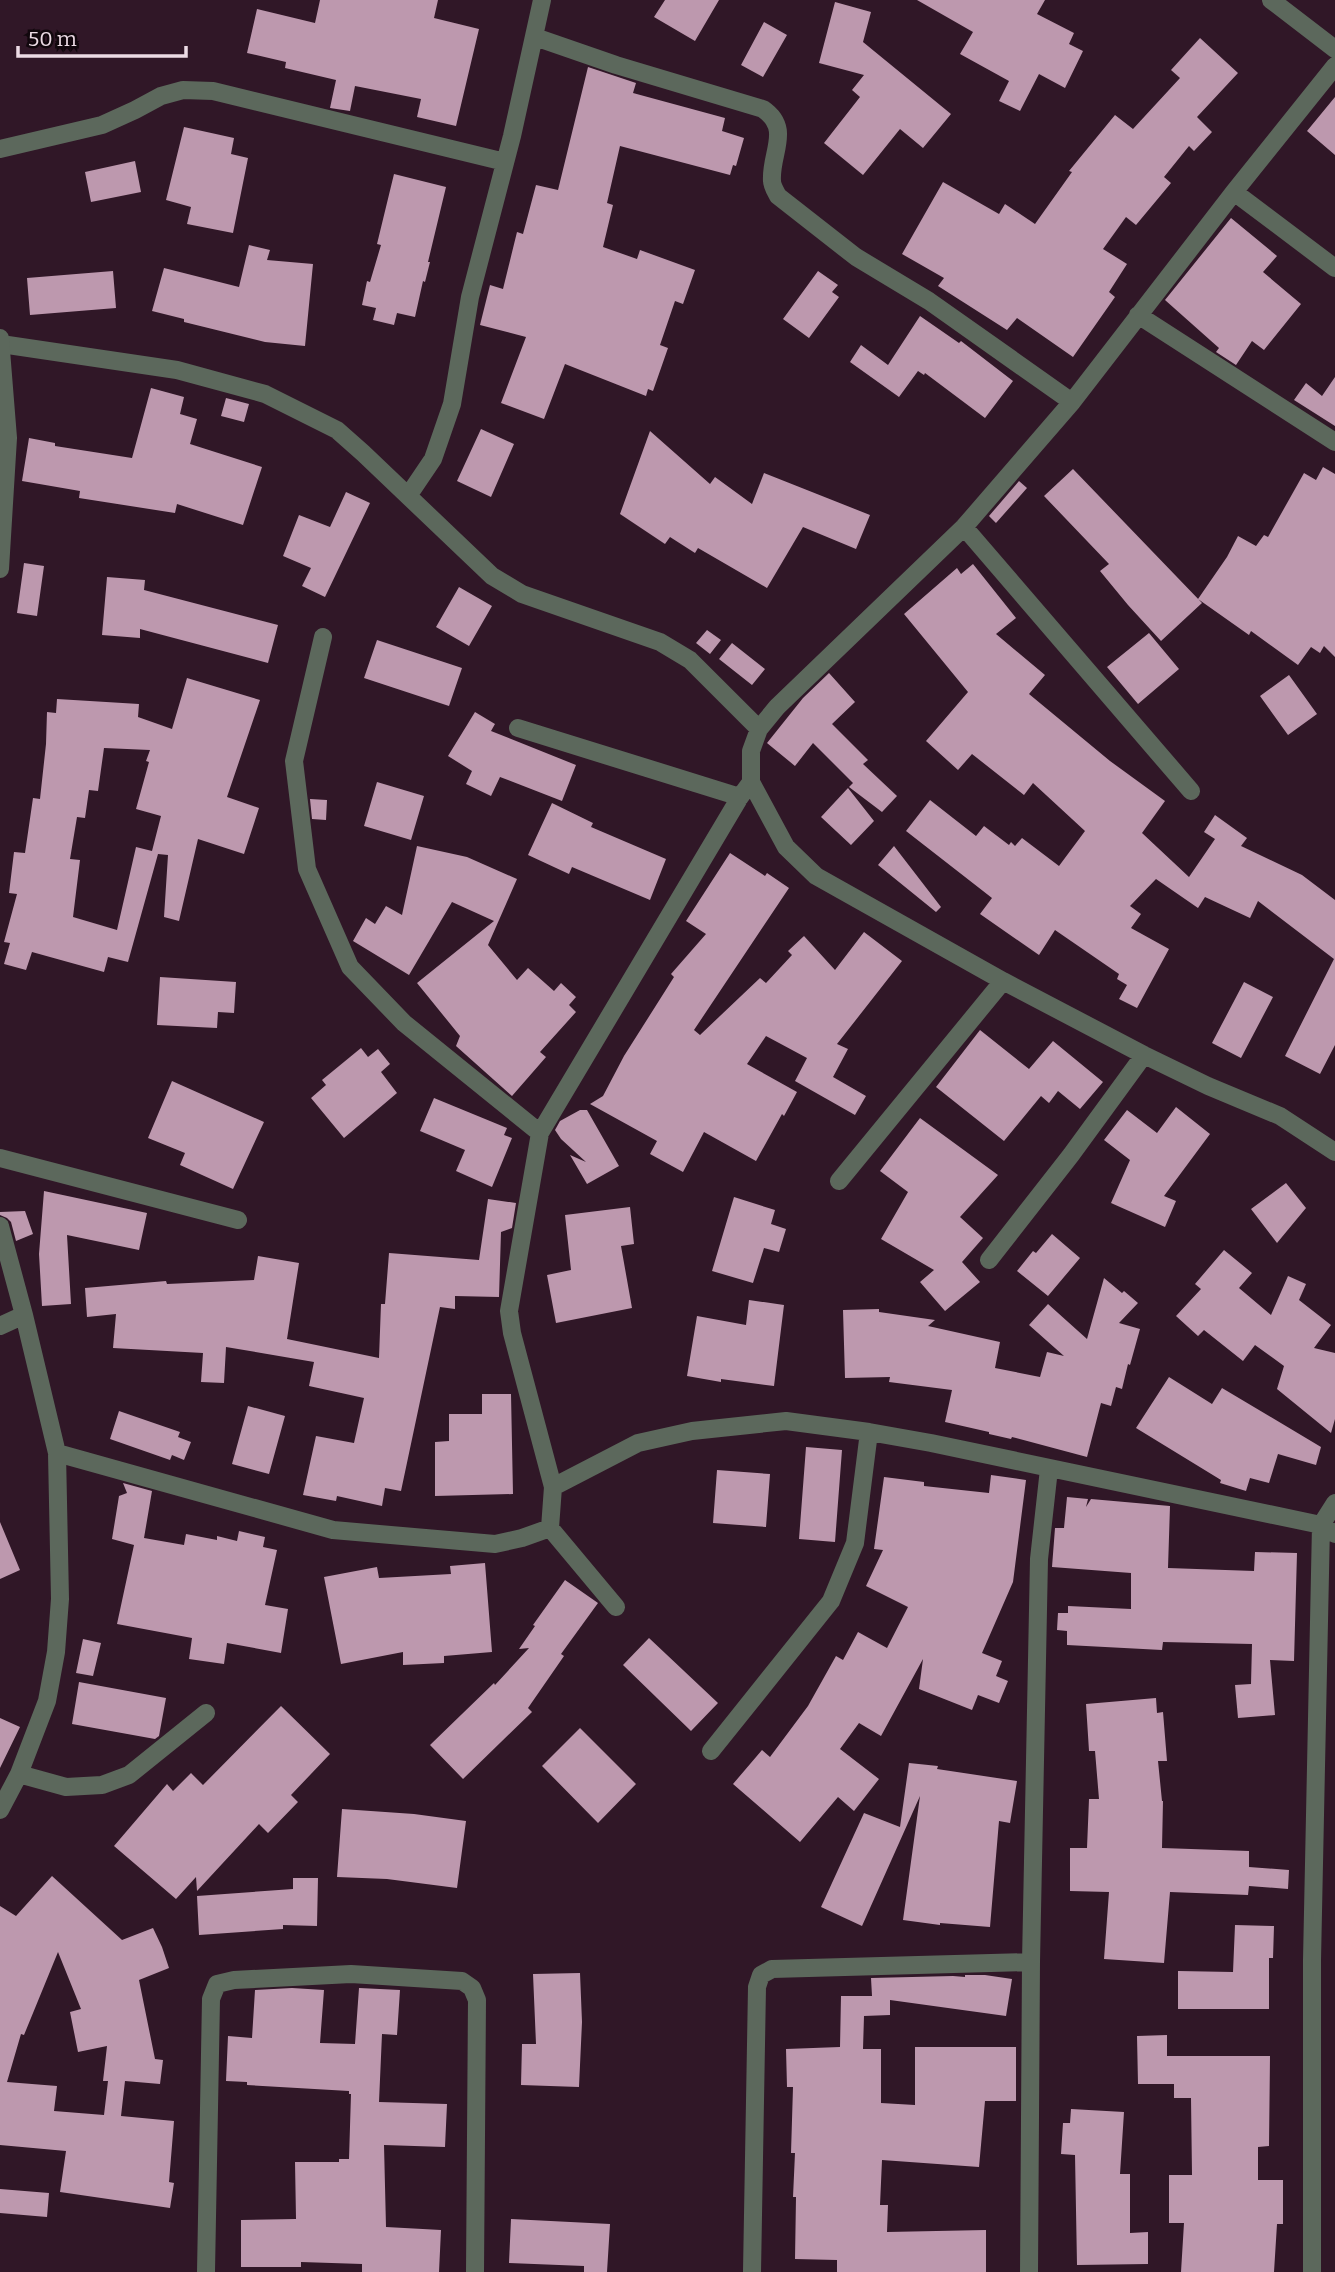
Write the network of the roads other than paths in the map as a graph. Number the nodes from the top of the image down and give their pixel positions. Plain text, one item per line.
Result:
1 (542, 0) edge
2 (1271, 0) edge
3 (535, 37) junction
4 (1335, 49) edge
5 (1335, 66) edge
6 (0, 149) edge
7 (505, 162) junction
8 (1234, 192) junction
9 (1335, 268) edge
10 (1138, 315) junction
11 (1, 341) edge
12 (1072, 402) junction
13 (1335, 442) edge
14 (408, 496) junction
15 (964, 527) junction
16 (0, 569) edge
17 (323, 637) dead end
18 (517, 728) dead end
19 (759, 729) junction
20 (746, 789) junction
21 (1192, 791) dead end
22 (1003, 981) junction
23 (1144, 1055) junction
24 (540, 1133) junction
25 (1335, 1152) edge
26 (0, 1158) edge
27 (839, 1181) dead end
28 (238, 1220) dead end
29 (0, 1226) edge
30 (989, 1260) dead end
31 (24, 1315) junction
32 (0, 1326) edge
33 (869, 1432) junction
34 (57, 1453) junction
35 (1049, 1469) junction
36 (553, 1487) junction
37 (1335, 1503) edge
38 (550, 1528) junction
39 (1328, 1529) edge
40 (615, 1606) dead end
41 (206, 1713) dead end
42 (710, 1751) dead end
43 (19, 1774) junction
44 (0, 1810) edge
45 (1031, 1962) junction
46 (206, 2272) edge
47 (475, 2272) edge
48 (752, 2272) edge
49 (1029, 2272) edge
50 (1311, 2272) edge

1 - 3 street
2 - 4 street
3 - 7 street
3 - 12 street
5 - 8 street
6 - 7 street
7 - 14 street
8 - 9 street
8 - 10 street
10 - 12 street
10 - 13 street
11 - 14 street
11 - 16 street
12 - 15 street
14 - 19 street
15 - 19 street
15 - 21 street
17 - 24 street
18 - 20 street
19 - 20 street
20 - 22 street
20 - 24 street
22 - 23 street
22 - 27 street
23 - 25 street
23 - 30 street
24 - 36 street
26 - 28 street
29 - 31 street
31 - 32 street
31 - 34 street
33 - 35 street
33 - 36 street
33 - 42 street
34 - 38 street
34 - 43 street
35 - 39 street
35 - 45 street
36 - 38 street
37 - 39 street
38 - 40 street
39 - 50 street
41 - 43 street
43 - 44 street
45 - 48 street
45 - 49 street
46 - 47 street

